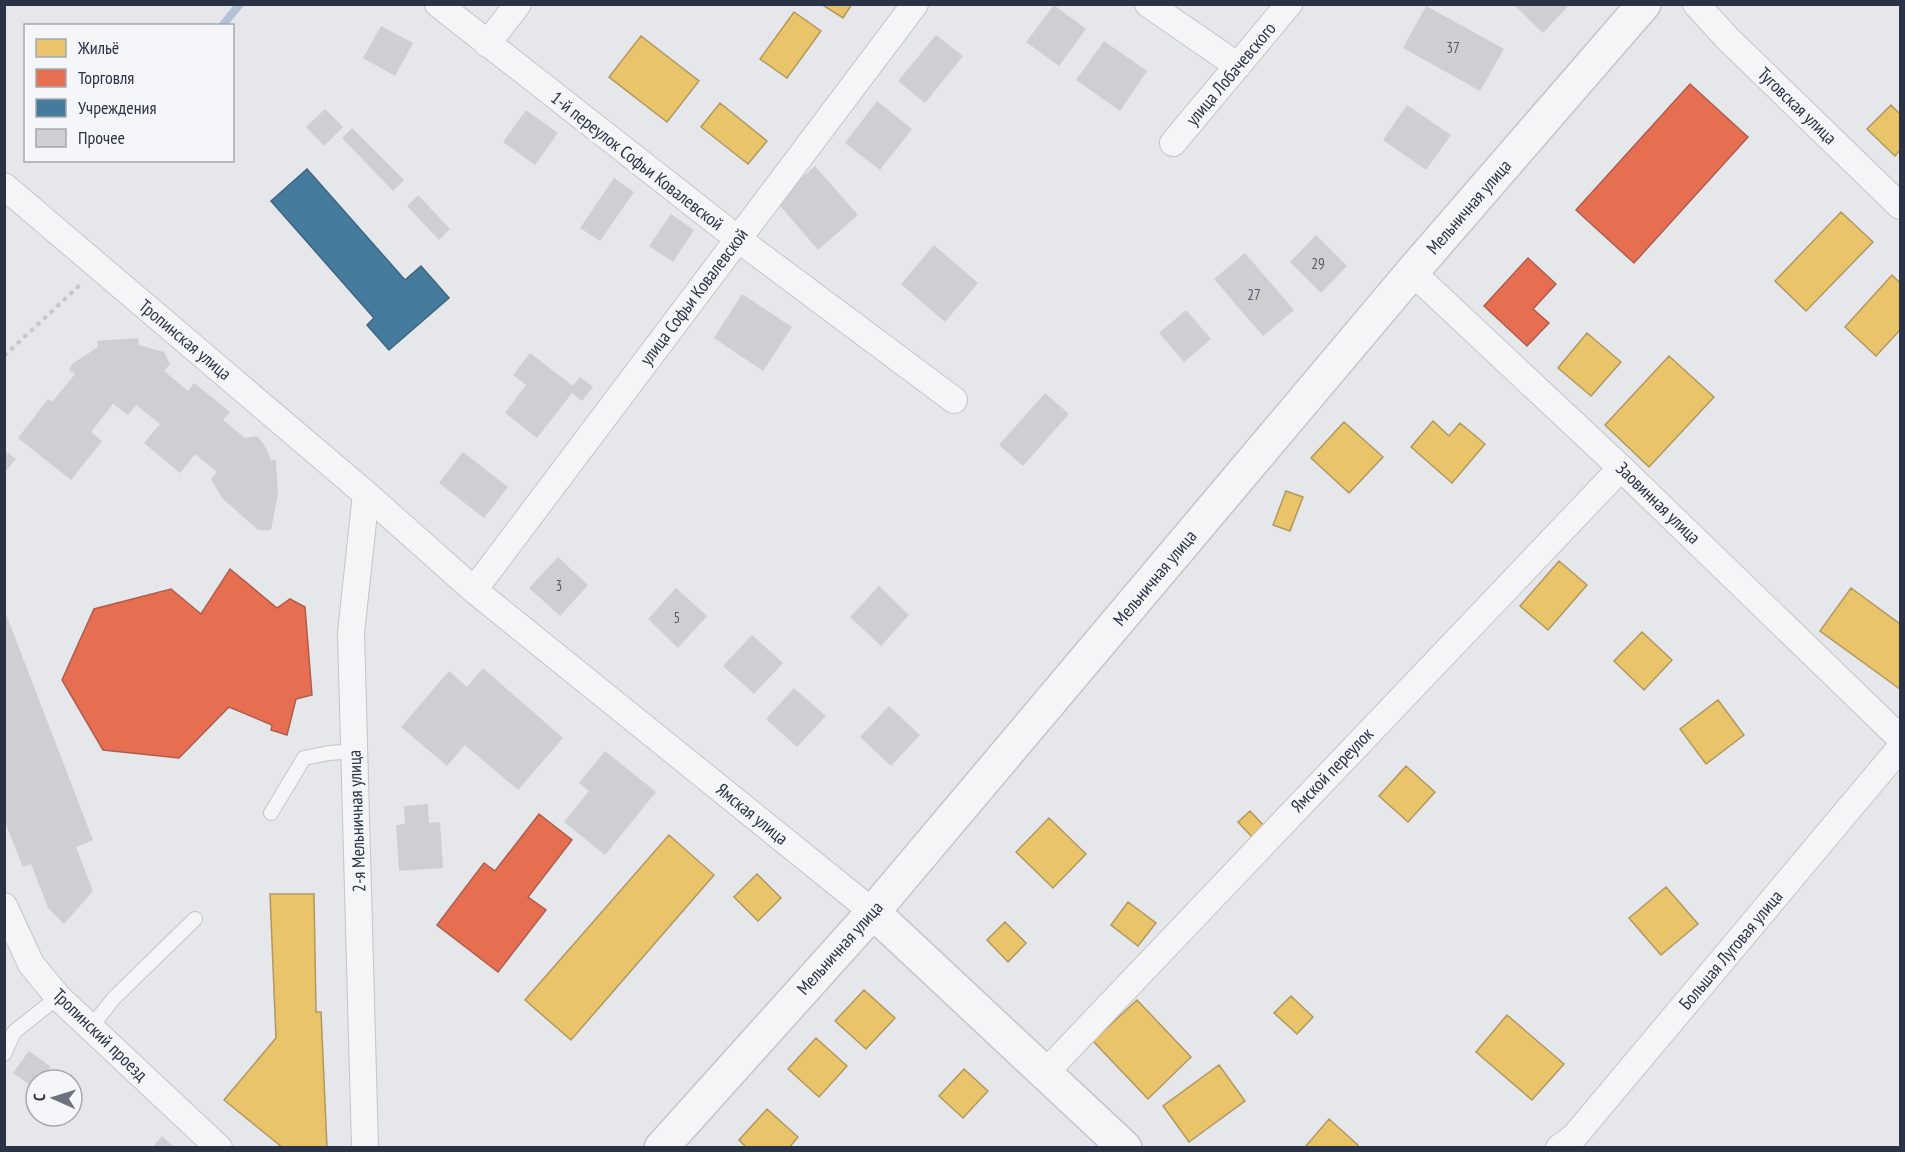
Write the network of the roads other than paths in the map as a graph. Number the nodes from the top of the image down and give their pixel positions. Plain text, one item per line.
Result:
1 (438, 4) edge
2 (518, 4) edge
3 (915, 4) edge
4 (1148, 4) edge
5 (1289, 4) edge
6 (1644, 4) edge
7 (1696, 4) edge
8 (487, 44) junction
9 (1238, 66) junction
10 (1173, 143) dead end
11 (4, 186) edge
12 (1900, 206) edge
13 (738, 239) junction
14 (1412, 272) junction
15 (954, 400) dead end
16 (1621, 468) junction
17 (366, 494) junction
18 (474, 590) junction
19 (1900, 738) edge
20 (1900, 748) edge
21 (355, 752) junction
22 (271, 813) dead end
23 (4, 906) edge
24 (873, 912) junction
25 (195, 919) dead end
26 (58, 997) junction
27 (91, 1028) junction
28 (4, 1054) edge
29 (1045, 1073) junction
30 (219, 1148) edge
31 (365, 1148) edge
32 (661, 1148) edge
33 (1125, 1148) edge
34 (1559, 1148) edge

1 - 8 street, 1-й переулок Софьи Ковалевской
2 - 8 street
3 - 13 street, улица Софьи Ковалевской
4 - 9 street
5 - 9 street, улица Лобачевского
6 - 14 street, Мельничная улица
7 - 12 street, Туговская улица
8 - 13 street, 1-й переулок Софьи Ковалевской
9 - 10 street, улица Лобачевского
11 - 17 street, Тропинская улица
13 - 15 street, 1-й переулок Софьи Ковалевской
13 - 18 street, улица Софьи Ковалевской
14 - 16 street, Заовинная улица
14 - 24 street, Мельничная улица
16 - 19 street, Заовинная улица
16 - 29 street, Ямской переулок
17 - 18 street, Ямская улица
17 - 21 street, 2-я Мельничная улица
18 - 24 street, Ямская улица
20 - 34 street, Большая Луговая улица
21 - 22 lane
21 - 31 street, 2-я Мельничная улица
23 - 26 street, Тропинский проезд
24 - 29 street, Ямская улица
24 - 32 street, Мельничная улица
25 - 27 lane
26 - 27 street, Тропинский проезд
26 - 28 lane
27 - 30 street, Тропинский проезд
29 - 33 street, Ямская улица

